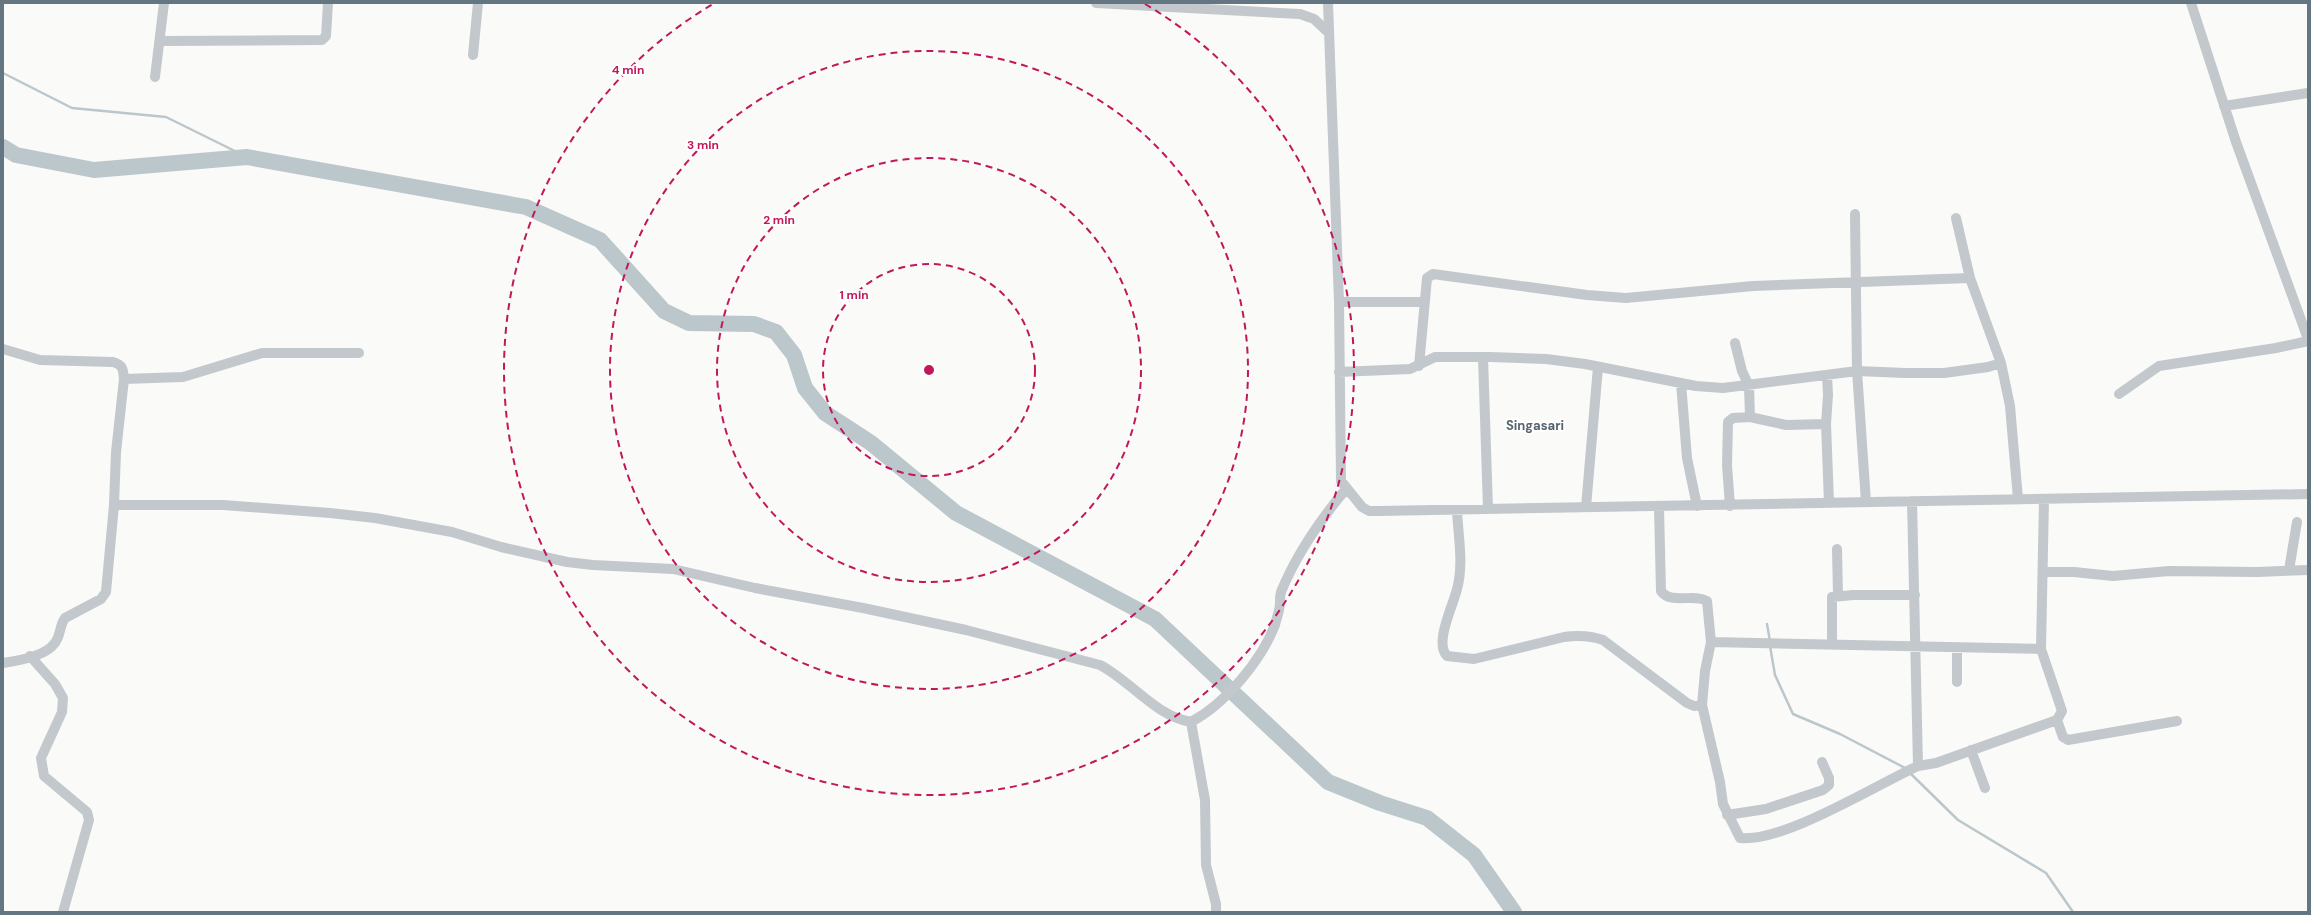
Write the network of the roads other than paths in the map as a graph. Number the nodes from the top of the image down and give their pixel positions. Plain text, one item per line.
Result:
1 (164, 3) edge
2 (328, 3) edge
3 (478, 3) edge
4 (1096, 3) edge
5 (1328, 3) edge
6 (2191, 3) edge
7 (1329, 33) junction
8 (160, 41) junction
9 (473, 55) dead end
10 (155, 76) dead end
11 (2308, 93) edge
12 (2224, 106) junction
13 (1854, 214) dead end
14 (1956, 218) dead end
15 (1970, 278) junction
16 (1855, 283) junction
17 (1339, 302) junction
18 (1425, 302) junction
19 (2308, 340) edge
20 (1735, 343) dead end
21 (3, 349) edge
22 (359, 353) dead end
23 (1483, 357) junction
24 (2001, 363) junction
25 (1419, 366) junction
26 (1598, 367) junction
27 (1857, 371) junction
28 (1339, 372) junction
29 (1827, 375) junction
30 (124, 379) junction
31 (1681, 383) junction
32 (1749, 386) junction
33 (2118, 394) dead end
34 (1750, 417) junction
35 (1826, 424) junction
36 (1346, 489) junction
37 (2308, 494) edge
38 (2018, 499) junction
39 (2044, 499) junction
40 (1912, 501) junction
41 (1866, 502) junction
42 (1829, 503) junction
43 (114, 505) junction
44 (1697, 506) junction
45 (1730, 506) junction
46 (1586, 507) junction
47 (1659, 507) junction
48 (1488, 509) junction
49 (1457, 510) junction
50 (2297, 522) dead end
51 (1837, 549) dead end
52 (2289, 570) junction
53 (2308, 570) edge
54 (2042, 572) junction
55 (1915, 595) junction
56 (1838, 596) junction
57 (1711, 642) junction
58 (1832, 645) junction
59 (1914, 647) junction
60 (1957, 648) junction
61 (2041, 649) junction
62 (30, 656) junction
63 (3, 663) edge
64 (1957, 682) dead end
65 (1702, 705) junction
66 (2057, 720) junction
67 (2177, 721) dead end
68 (1191, 722) junction
69 (1971, 750) junction
70 (1822, 762) dead end
71 (1914, 768) junction
72 (1985, 788) dead end
73 (1727, 815) junction
74 (64, 912) edge
75 (1216, 912) edge

1 - 8 street
2 - 8 street
3 - 9 street
4 - 7 street
5 - 7 street
6 - 12 street
7 - 17 street
8 - 10 street
11 - 12 street
12 - 19 street
13 - 16 street
14 - 15 street
15 - 16 street
15 - 24 street
16 - 18 street
16 - 27 street
17 - 18 street
17 - 28 street
18 - 25 street
19 - 33 street
20 - 32 street
21 - 30 street
22 - 30 street
23 - 25 street
23 - 26 street
23 - 48 street
24 - 27 street
24 - 38 street
25 - 28 street
26 - 31 street
26 - 46 street
27 - 29 street
27 - 41 street
28 - 36 street
29 - 32 street
29 - 35 street
30 - 43 street
31 - 32 street
31 - 44 street
32 - 34 street
34 - 35 street
34 - 45 street
35 - 42 street
36 - 49 street
36 - 68 street
37 - 39 street
38 - 39 street
38 - 40 street
39 - 54 street
40 - 41 street
40 - 55 street
41 - 42 street
42 - 45 street
43 - 62 street
43 - 68 street
44 - 45 street
44 - 47 street
46 - 47 street
46 - 48 street
47 - 57 street
48 - 49 street
49 - 65 street
50 - 52 street
51 - 56 street
52 - 53 street
52 - 54 street
54 - 61 street
55 - 56 street
55 - 59 street
56 - 58 street
57 - 58 street
57 - 65 street
58 - 59 street
59 - 60 street
59 - 71 street
60 - 61 street
60 - 64 street
61 - 66 street
62 - 63 street
62 - 74 street
65 - 73 street
66 - 67 street
66 - 69 street
68 - 75 street
69 - 71 street
69 - 72 street
70 - 73 street
71 - 73 street

